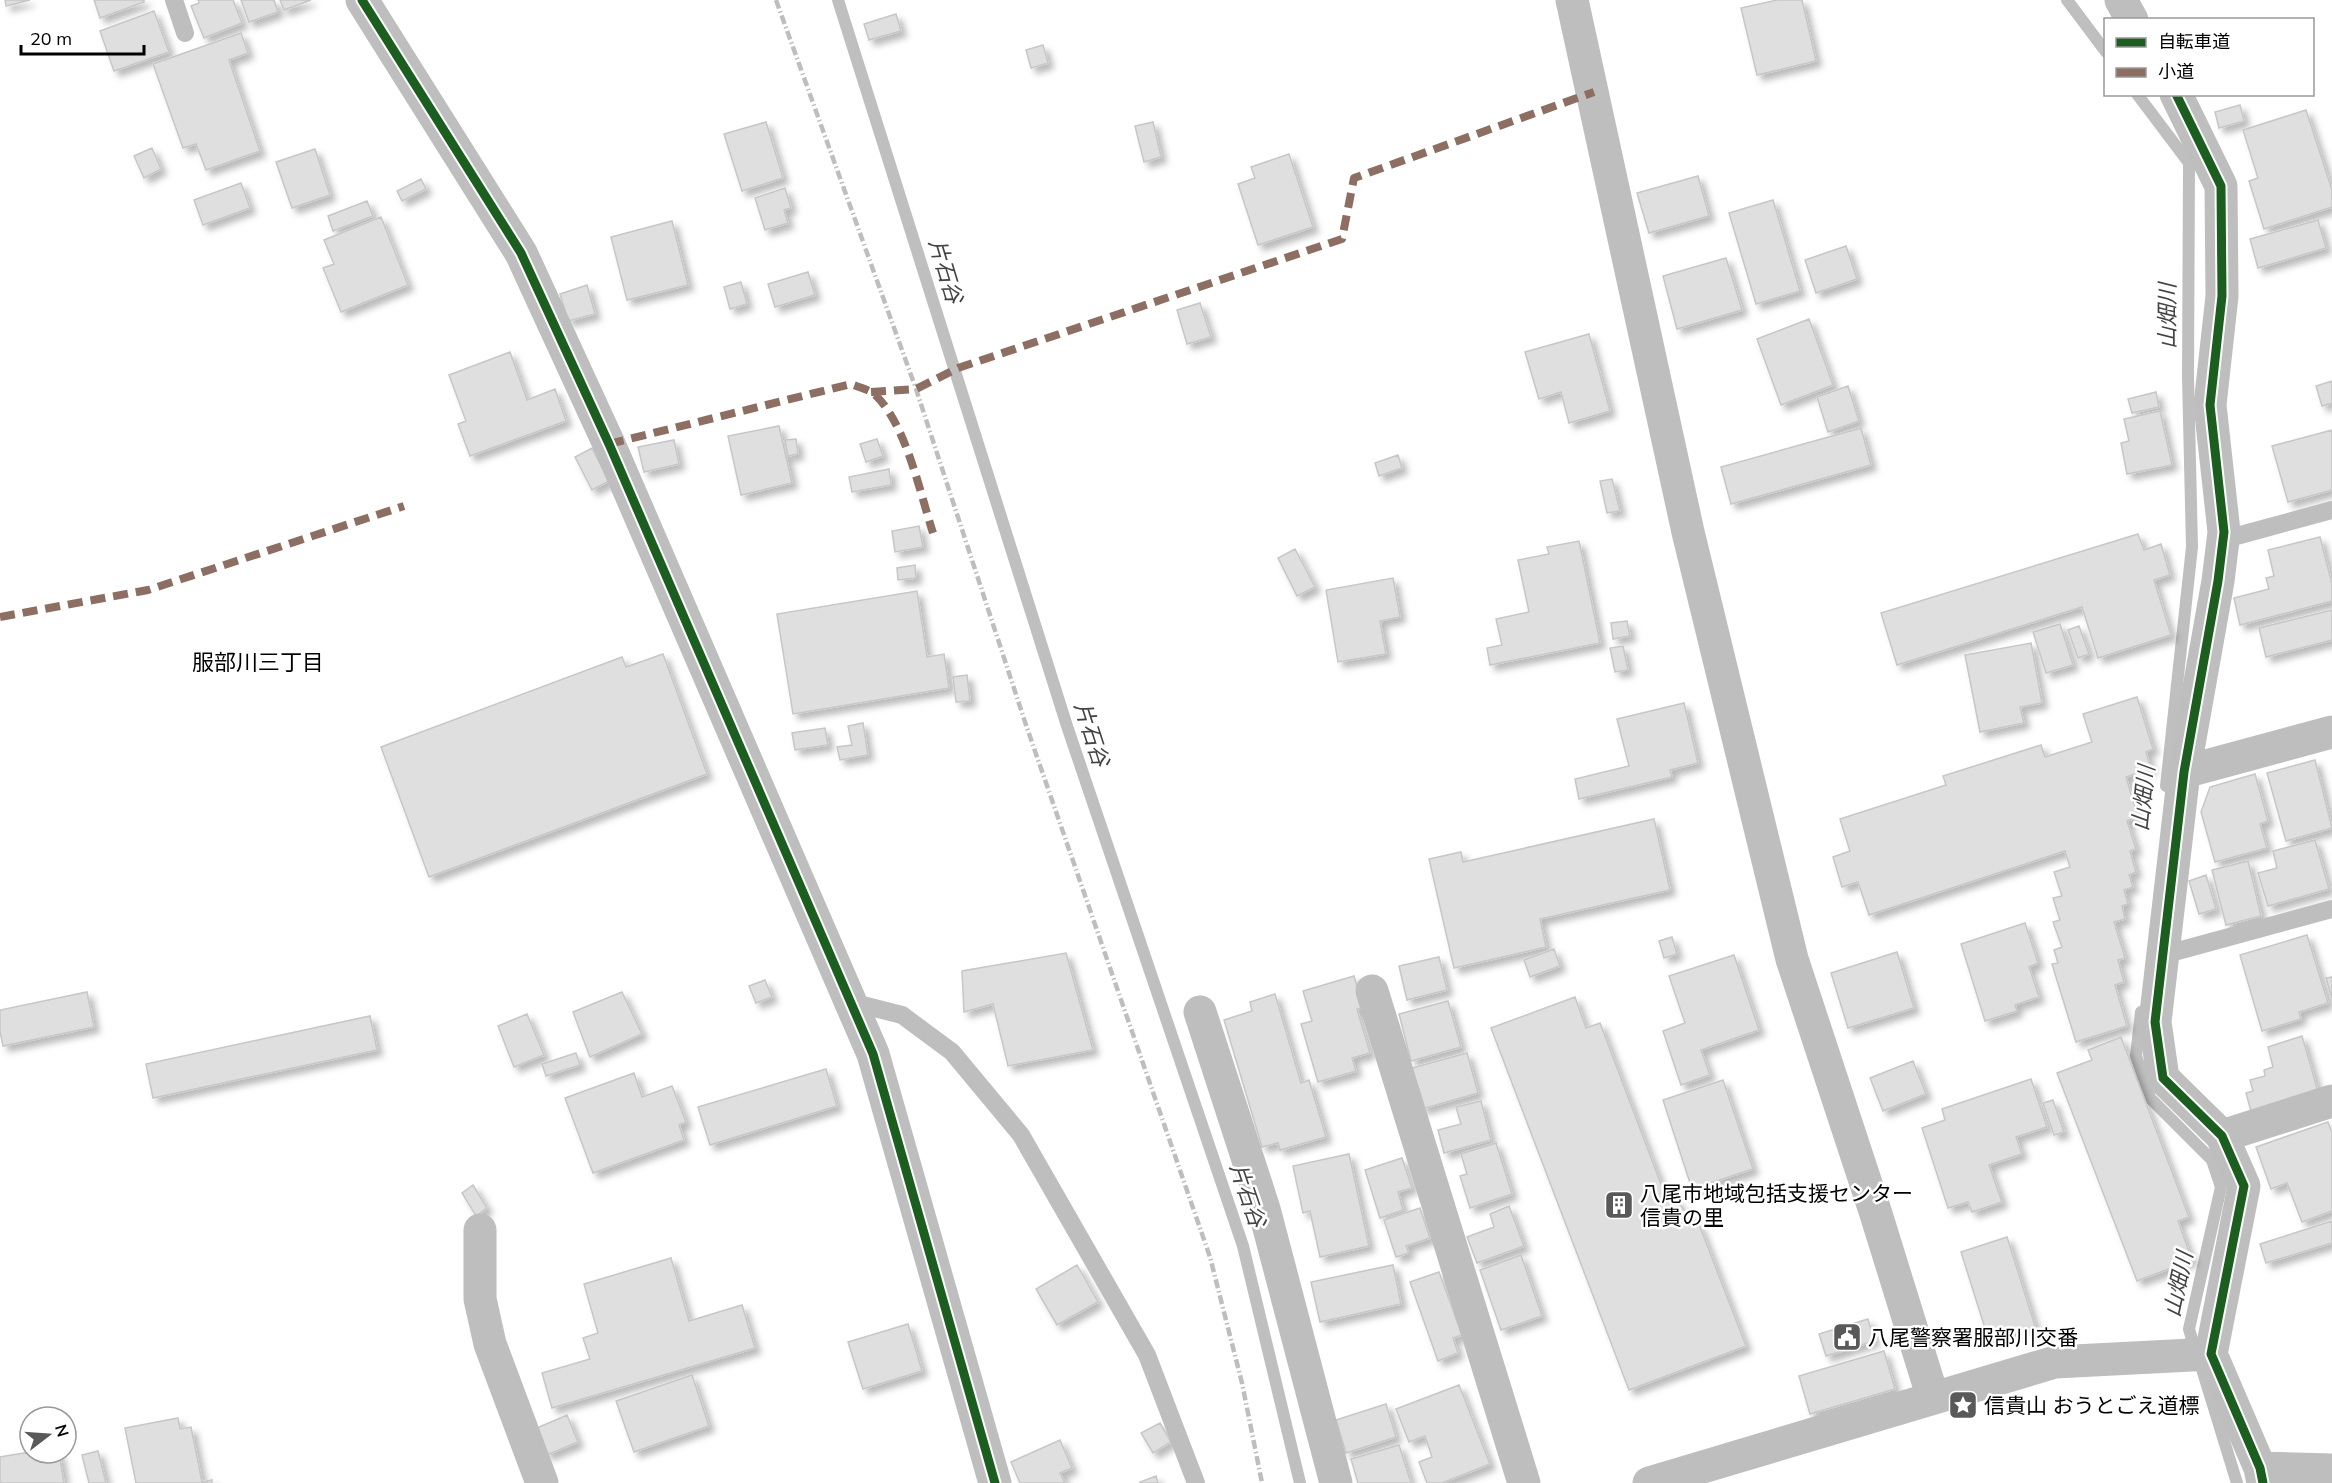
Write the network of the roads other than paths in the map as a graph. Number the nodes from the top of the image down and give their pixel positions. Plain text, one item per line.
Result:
1 (174, 0) edge
2 (362, 0) edge
3 (1572, 0) edge
4 (2121, 0) edge
5 (2131, 18) edge
6 (185, 33) dead end
7 (2177, 96) edge
8 (2332, 510) edge
9 (2222, 540) junction
10 (2332, 732) edge
11 (2184, 772) junction
12 (2332, 909) edge
13 (2163, 955) junction
14 (1372, 991) dead end
15 (851, 1002) junction
16 (1200, 1012) dead end
17 (2332, 1101) edge
18 (2222, 1136) junction
19 (480, 1230) dead end
20 (2211, 1354) junction
21 (1933, 1398) junction
22 (2332, 1470) edge
23 (2262, 1476) edge
24 (542, 1483) edge
25 (995, 1483) edge
26 (1196, 1483) edge
27 (1336, 1483) edge
28 (1524, 1483) edge
29 (1649, 1483) edge

1 - 6 lane
2 - 15 street
3 - 21 street
4 - 5 street
7 - 9 street
8 - 9 lane
9 - 11 street
10 - 11 street
11 - 13 street
12 - 13 lane
13 - 18 street
14 - 28 street
15 - 25 street
15 - 26 lane
16 - 27 street
17 - 18 street
18 - 20 street
19 - 24 street
20 - 21 street
20 - 23 street
21 - 29 street
22 - 23 street

